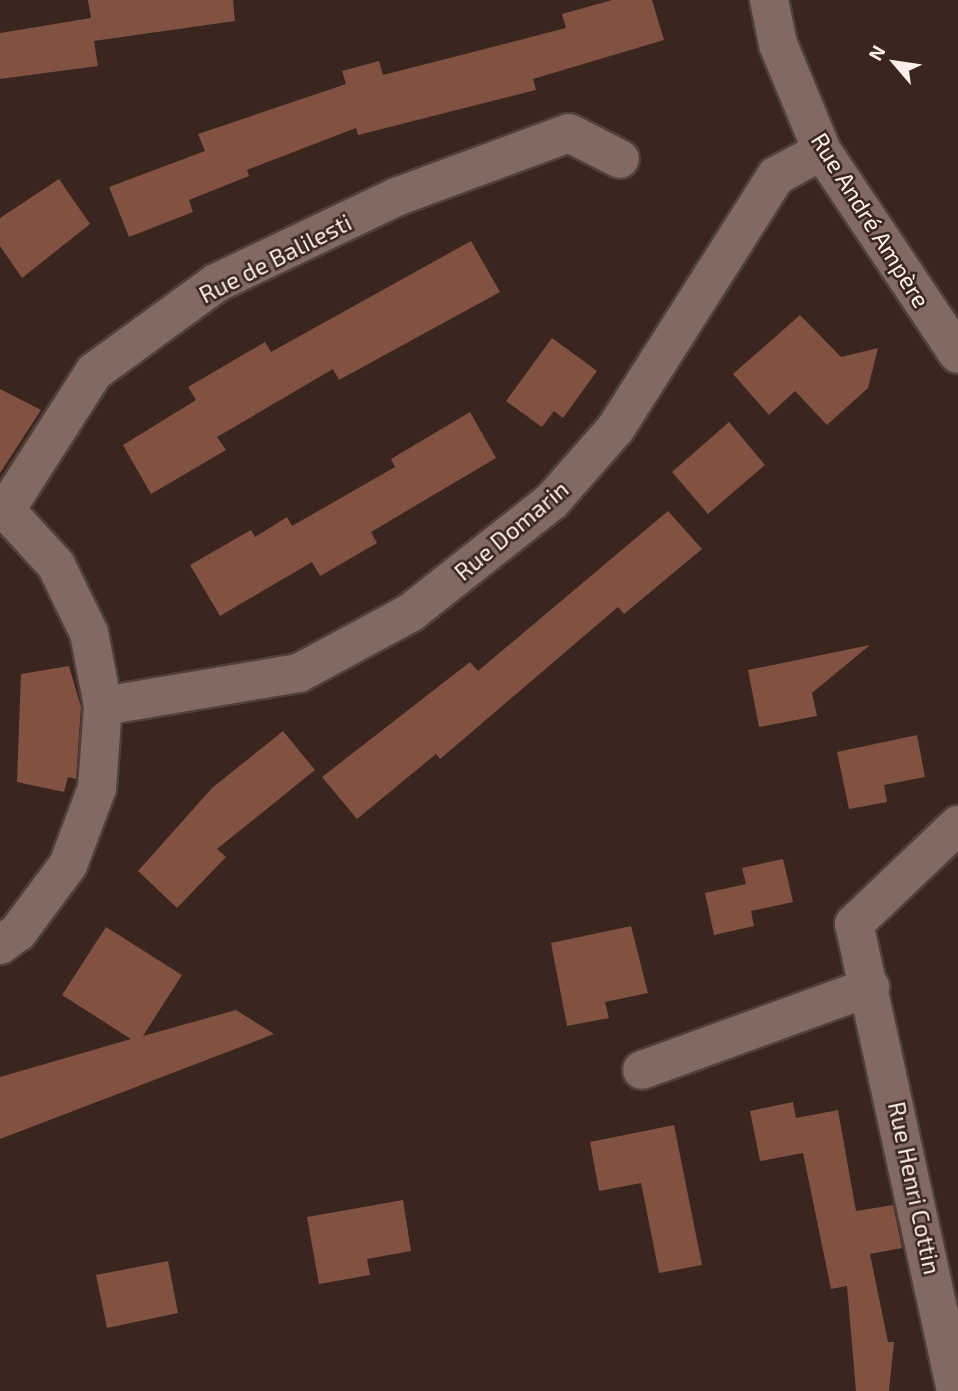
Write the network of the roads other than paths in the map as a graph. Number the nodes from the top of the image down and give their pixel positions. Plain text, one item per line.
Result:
1 (769, 0) edge
2 (822, 151) junction
3 (620, 159) dead end
4 (958, 354) edge
5 (4, 506) edge
6 (103, 706) junction
7 (958, 825) edge
8 (0, 945) edge
9 (870, 987) junction
10 (642, 1070) dead end
11 (956, 1391) edge

1 - 2 street, Rue André Ampère
2 - 4 street, Rue André Ampère
2 - 6 street, Rue Domarin
3 - 5 street, Rue de Balilesti
5 - 6 street
6 - 8 street
7 - 9 street, Rue Henri Cottin
9 - 10 street
9 - 11 street, Rue Henri Cottin

